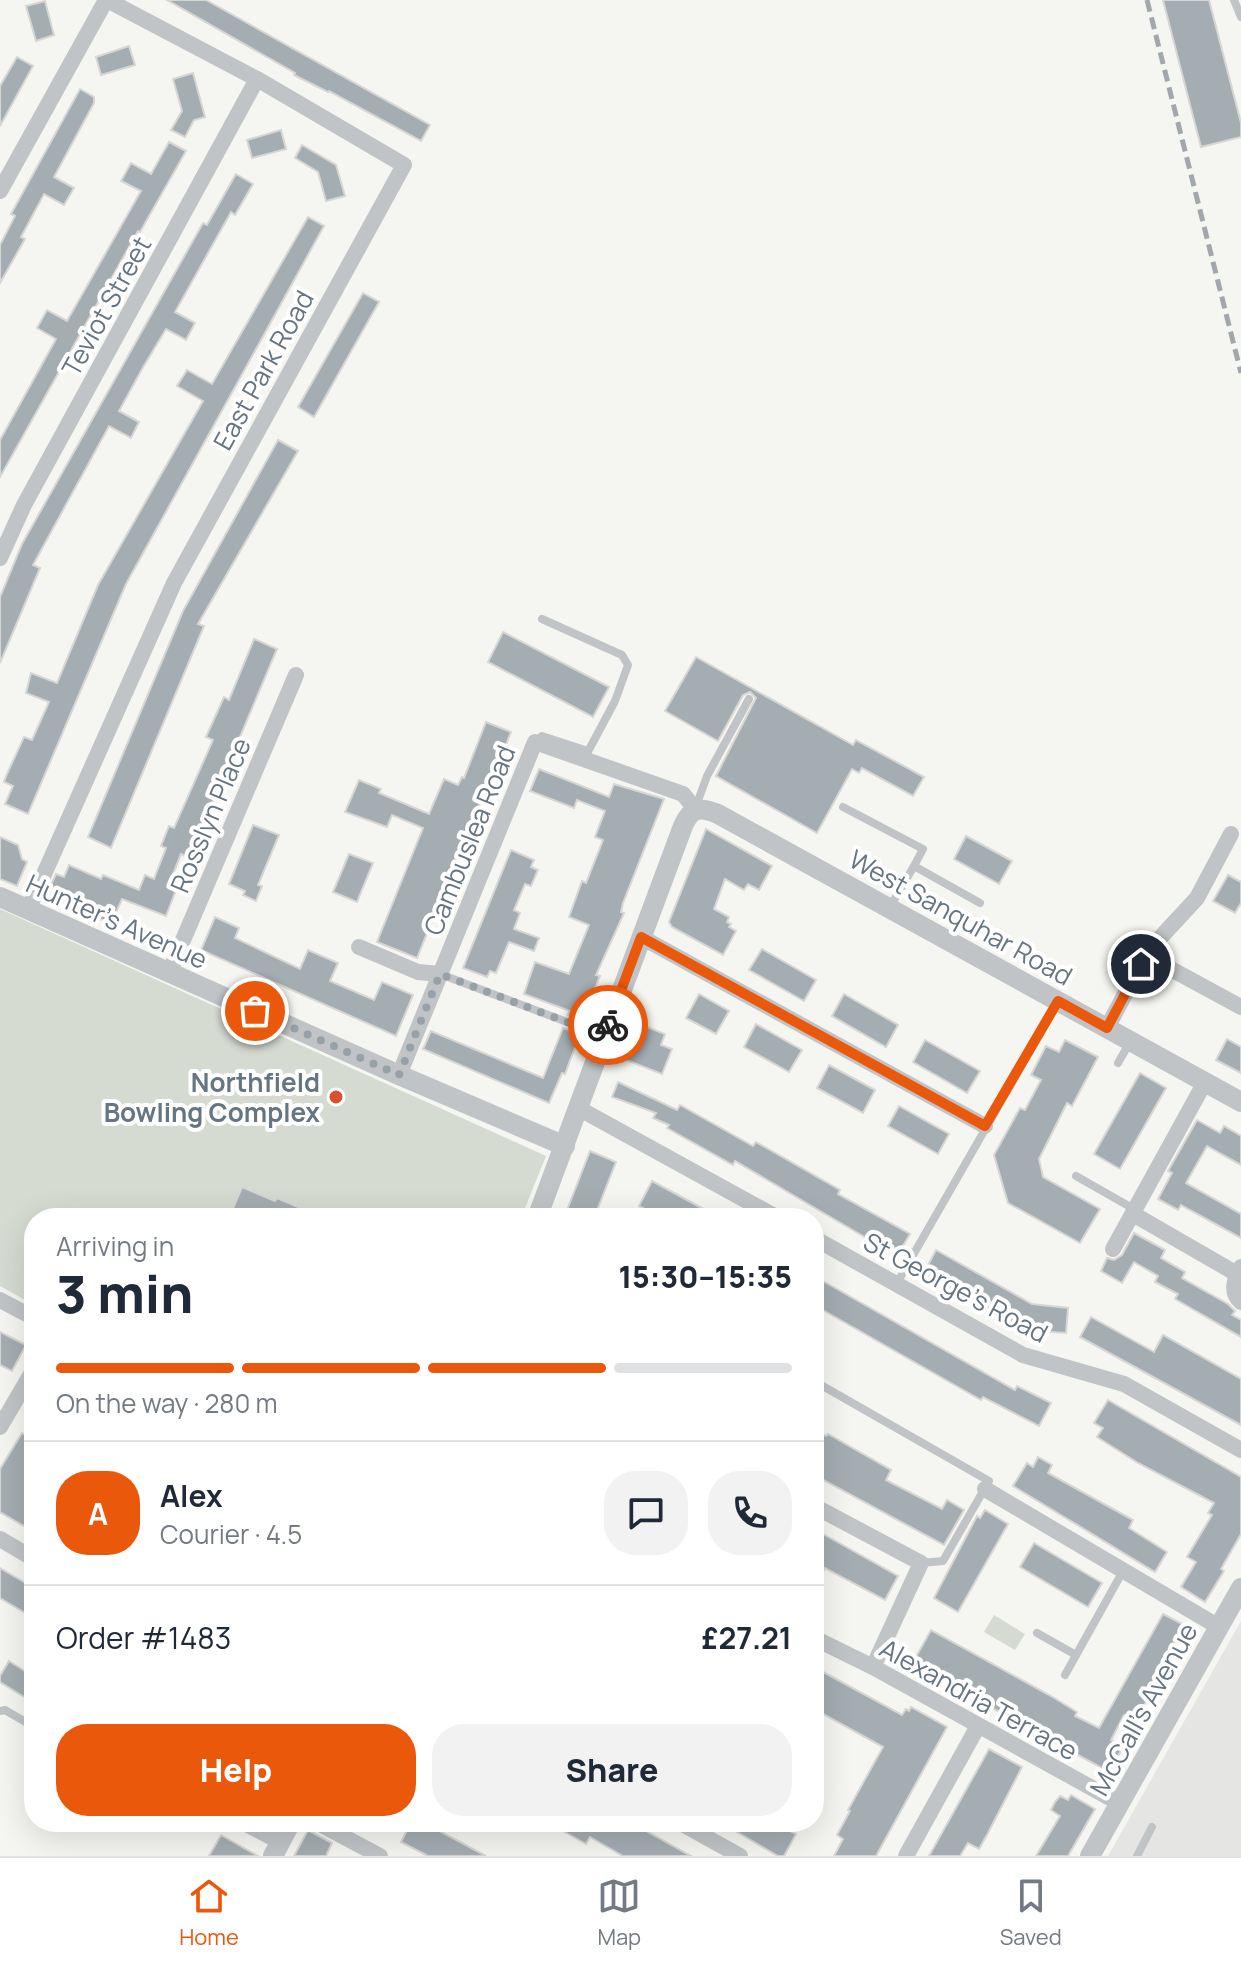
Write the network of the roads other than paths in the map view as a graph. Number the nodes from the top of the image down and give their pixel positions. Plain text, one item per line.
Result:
1 (106, 0) edge
2 (1234, 0) edge
3 (1241, 17) edge
4 (257, 79) junction
5 (0, 191) edge
6 (0, 558) edge
7 (542, 619) dead end
8 (296, 675) dead end
9 (749, 699) dead end
10 (586, 755) junction
11 (843, 807) dead end
12 (695, 809) junction
13 (1231, 834) dead end
14 (914, 866) junction
15 (0, 897) edge
16 (980, 903) dead end
17 (889, 907) junction
18 (28, 910) junction
19 (641, 937) junction
20 (359, 947) dead end
21 (1147, 956) junction
22 (169, 973) junction
23 (440, 974) junction
24 (1058, 1001) junction
25 (1241, 1007) edge
26 (1107, 1028) junction
27 (604, 1036) junction
28 (1130, 1041) junction
29 (1118, 1063) dead end
30 (399, 1075) junction
31 (1205, 1082) junction
32 (1241, 1102) edge
33 (578, 1108) junction
34 (985, 1126) junction
35 (565, 1146) junction
36 (1076, 1176) dead end
37 (541, 1208) edge
38 (760, 1208) edge
39 (1134, 1212) junction
40 (824, 1244) edge
41 (1113, 1249) dead end
42 (1239, 1270) edge
43 (896, 1284) junction
44 (0, 1300) edge
45 (1241, 1302) edge
46 (24, 1313) edge
47 (24, 1386) edge
48 (824, 1387) edge
49 (0, 1427) edge
50 (1241, 1450) edge
51 (985, 1489) junction
52 (824, 1511) edge
53 (0, 1539) edge
54 (24, 1553) edge
55 (921, 1563) junction
56 (1123, 1570) junction
57 (1241, 1588) edge
58 (1219, 1627) junction
59 (1037, 1633) dead end
60 (824, 1643) edge
61 (1076, 1655) junction
62 (873, 1667) junction
63 (1065, 1675) dead end
64 (0, 1711) edge
65 (24, 1721) edge
66 (978, 1726) junction
67 (1119, 1803) junction
68 (1152, 1827) dead end
69 (255, 1832) edge
70 (335, 1832) edge
71 (697, 1832) edge
72 (277, 1849) edge
73 (1096, 1854) edge
74 (380, 1856) edge
75 (740, 1856) edge
76 (906, 1856) edge
77 (1137, 1856) edge

1 - 4 street, East Park Road
1 - 5 street
2 - 3 lane
4 - 6 street, Teviot Street
4 - 18 street, East Park Road
7 - 10 lane
8 - 22 street, Rosslyn Place
9 - 12 lane
10 - 12 street, Cambuslea Road
10 - 23 street, Cambuslea Road
11 - 14 lane
12 - 17 street, West Sanquhar Road
12 - 19 street
13 - 21 street
14 - 16 lane
14 - 17 lane
15 - 18 street, Hunter's Avenue
17 - 24 street, West Sanquhar Road
18 - 22 street, Hunter's Avenue
19 - 27 street
19 - 34 street
20 - 23 street
21 - 25 street
21 - 26 street
22 - 30 street, Hunter's Avenue
23 - 27 lane
23 - 30 street, Cambuslea Road
24 - 26 street, West Sanquhar Road
24 - 34 lane
26 - 28 street, West Sanquhar Road
27 - 33 street
28 - 29 lane
28 - 31 street, West Sanquhar Road
30 - 35 street, Hunter's Avenue
31 - 32 street, West Sanquhar Road
31 - 39 street
33 - 35 street
33 - 38 street
34 - 43 lane
35 - 37 street
36 - 39 lane
39 - 41 street
39 - 42 street
40 - 43 street, St George's Road
42 - 45 street
43 - 50 street, St George's Road
44 - 46 street
47 - 49 street
48 - 51 lane
51 - 55 lane
51 - 56 street
52 - 55 street
53 - 54 street
55 - 62 street
56 - 58 street
56 - 61 lane
57 - 58 street, McCall's Avenue
58 - 67 street, McCall's Avenue
59 - 61 lane
60 - 62 street, Alexandria Terrace
61 - 63 lane
62 - 66 street, Alexandria Terrace
64 - 65 lane
66 - 67 street, Alexandria Terrace
66 - 76 street
67 - 73 street, McCall's Avenue
68 - 77 lane
69 - 72 street
70 - 74 street
71 - 75 street

